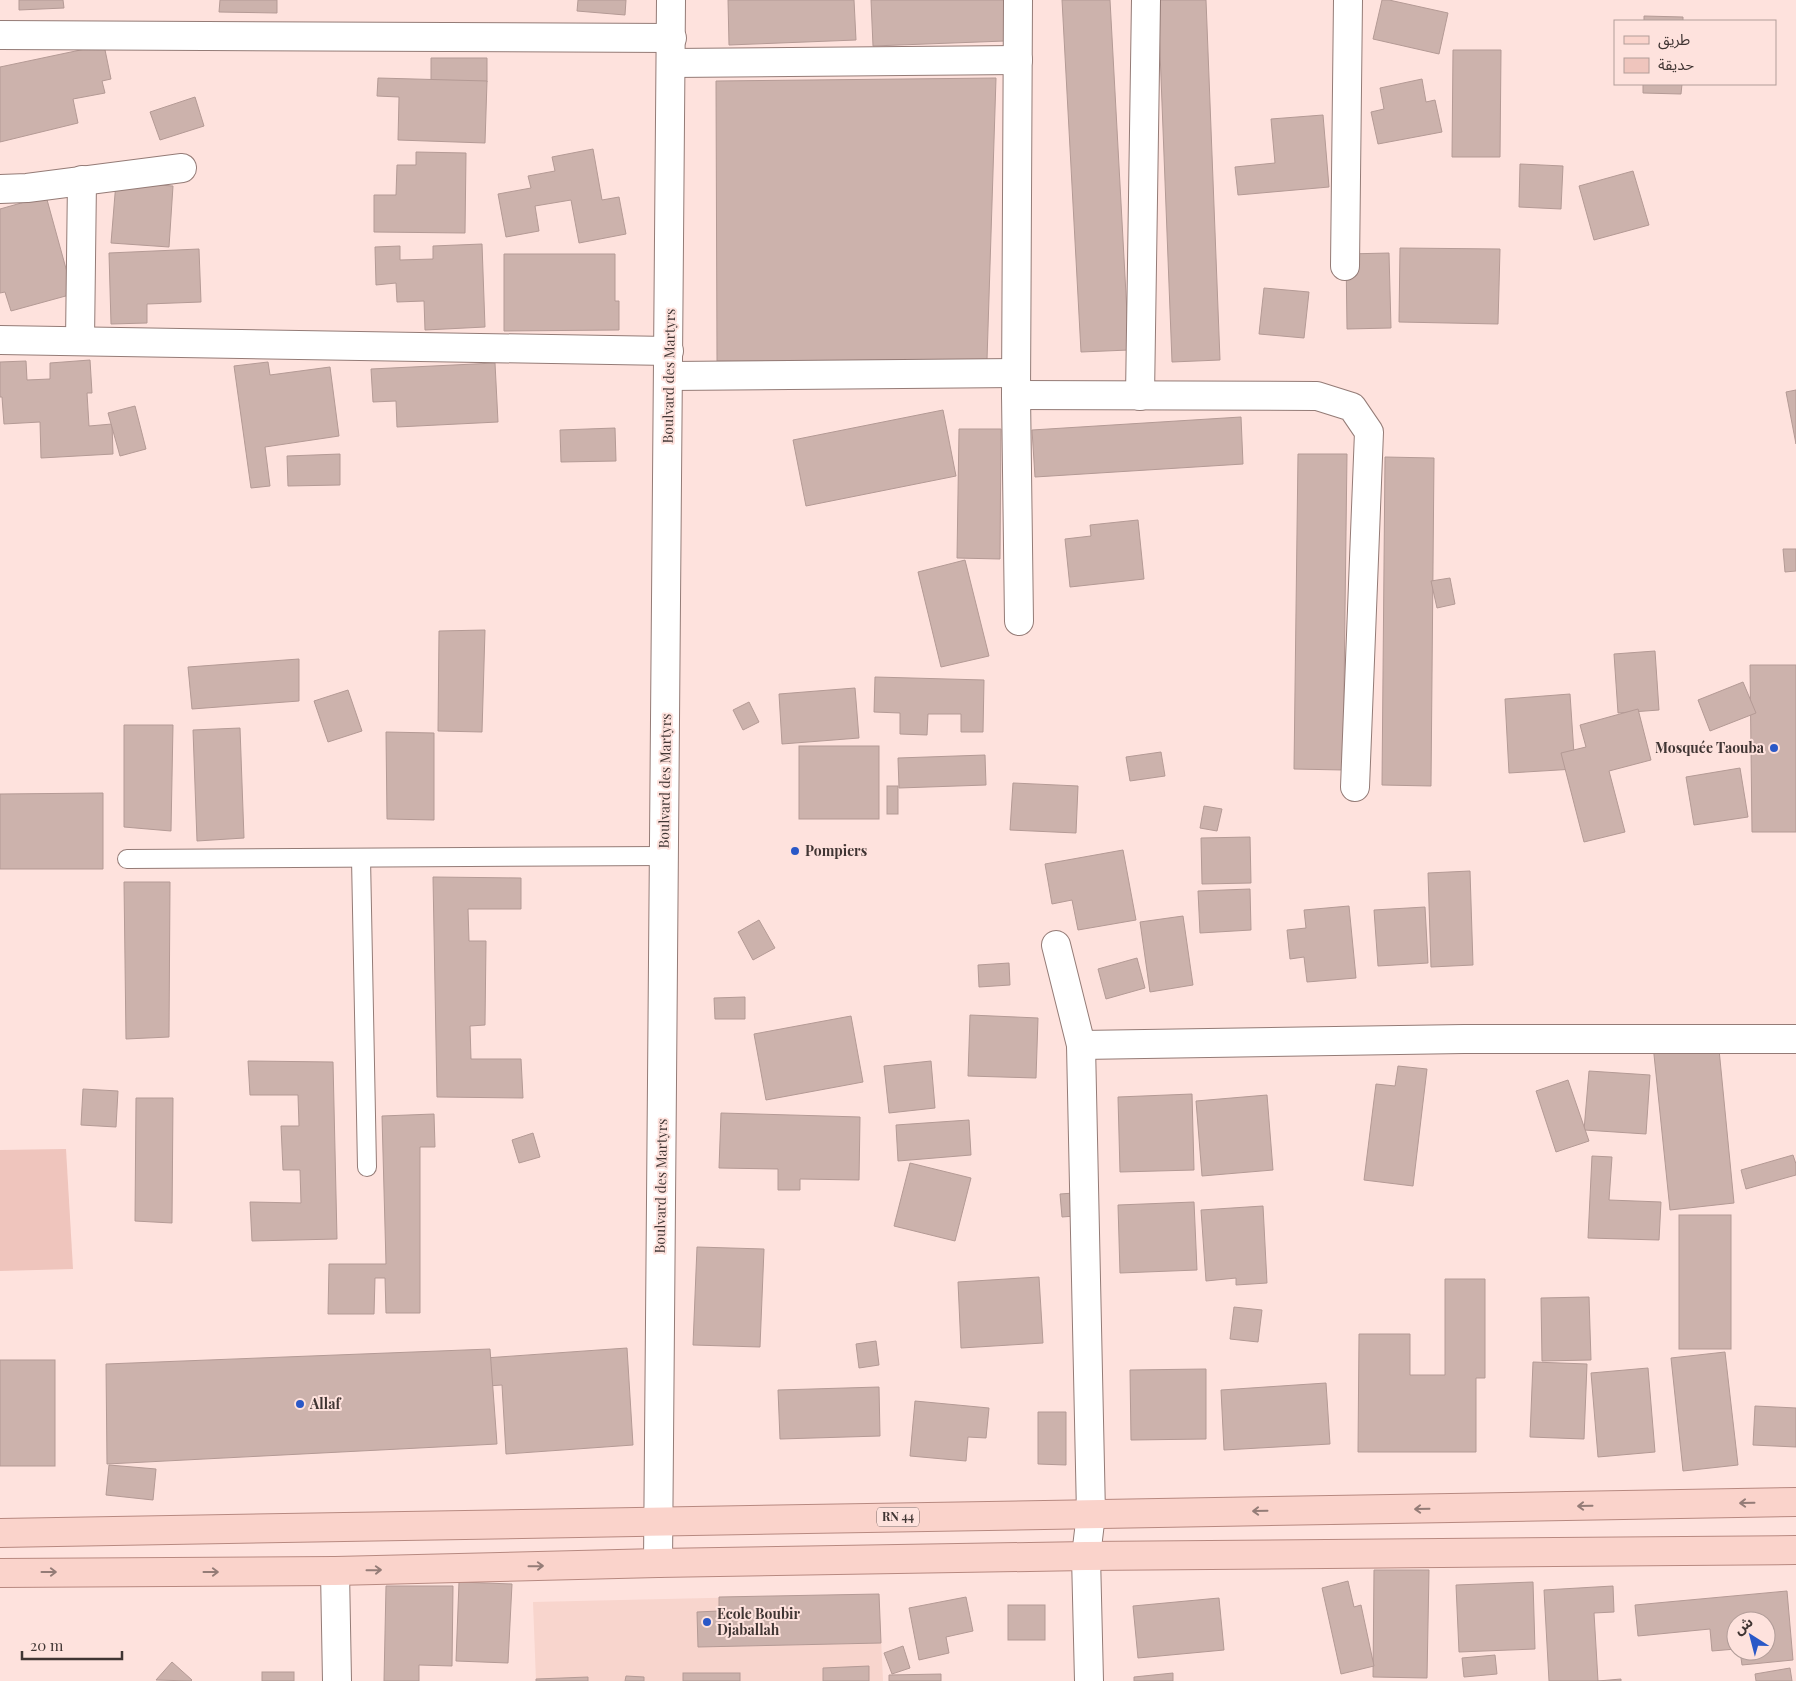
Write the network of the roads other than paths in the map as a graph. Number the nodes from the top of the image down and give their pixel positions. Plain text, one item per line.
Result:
1 (671, 0) edge
2 (1018, 0) edge
3 (1146, 0) edge
4 (1348, 0) edge
5 (0, 36) edge
6 (672, 50) junction
7 (1018, 60) junction
8 (182, 168) dead end
9 (82, 180) junction
10 (0, 189) edge
11 (1345, 266) dead end
12 (0, 340) edge
13 (80, 341) junction
14 (669, 363) junction
15 (1016, 384) junction
16 (1140, 396) junction
17 (1019, 621) dead end
18 (1355, 786) dead end
19 (664, 856) junction
20 (361, 858) junction
21 (127, 859) dead end
22 (1056, 945) dead end
23 (1796, 1038) edge
24 (1081, 1045) junction
25 (367, 1167) dead end
26 (1796, 1502) edge
27 (1091, 1514) junction
28 (658, 1522) junction
29 (0, 1533) edge
30 (1796, 1550) edge
31 (1086, 1556) junction
32 (658, 1563) junction
33 (335, 1571) junction
34 (0, 1572) edge
35 (336, 1681) edge
36 (1089, 1681) edge

1 - 6 street, Boulvard des Martyrs
2 - 7 street
3 - 16 street
4 - 11 street
5 - 6 street
6 - 7 street
6 - 14 street, Boulvard des Martyrs
7 - 15 street
8 - 9 street
9 - 10 street
9 - 13 street
12 - 13 street
13 - 14 street
14 - 15 street
14 - 19 street, Boulvard des Martyrs
15 - 16 street
15 - 17 street
16 - 18 street
19 - 20 lane
19 - 28 street, Boulvard des Martyrs
20 - 21 lane
20 - 25 lane
22 - 24 street
23 - 24 street
24 - 27 street
26 -> 27 main road, RN 44
27 - 28 main road, RN 44
27 - 31 street
28 - 29 main road, RN 44
28 - 32 street, Boulvard des Martyrs
30 - 31 main road
31 - 32 main road
31 - 36 street
33 -> 32 main road
34 -> 33 main road
33 - 35 street

